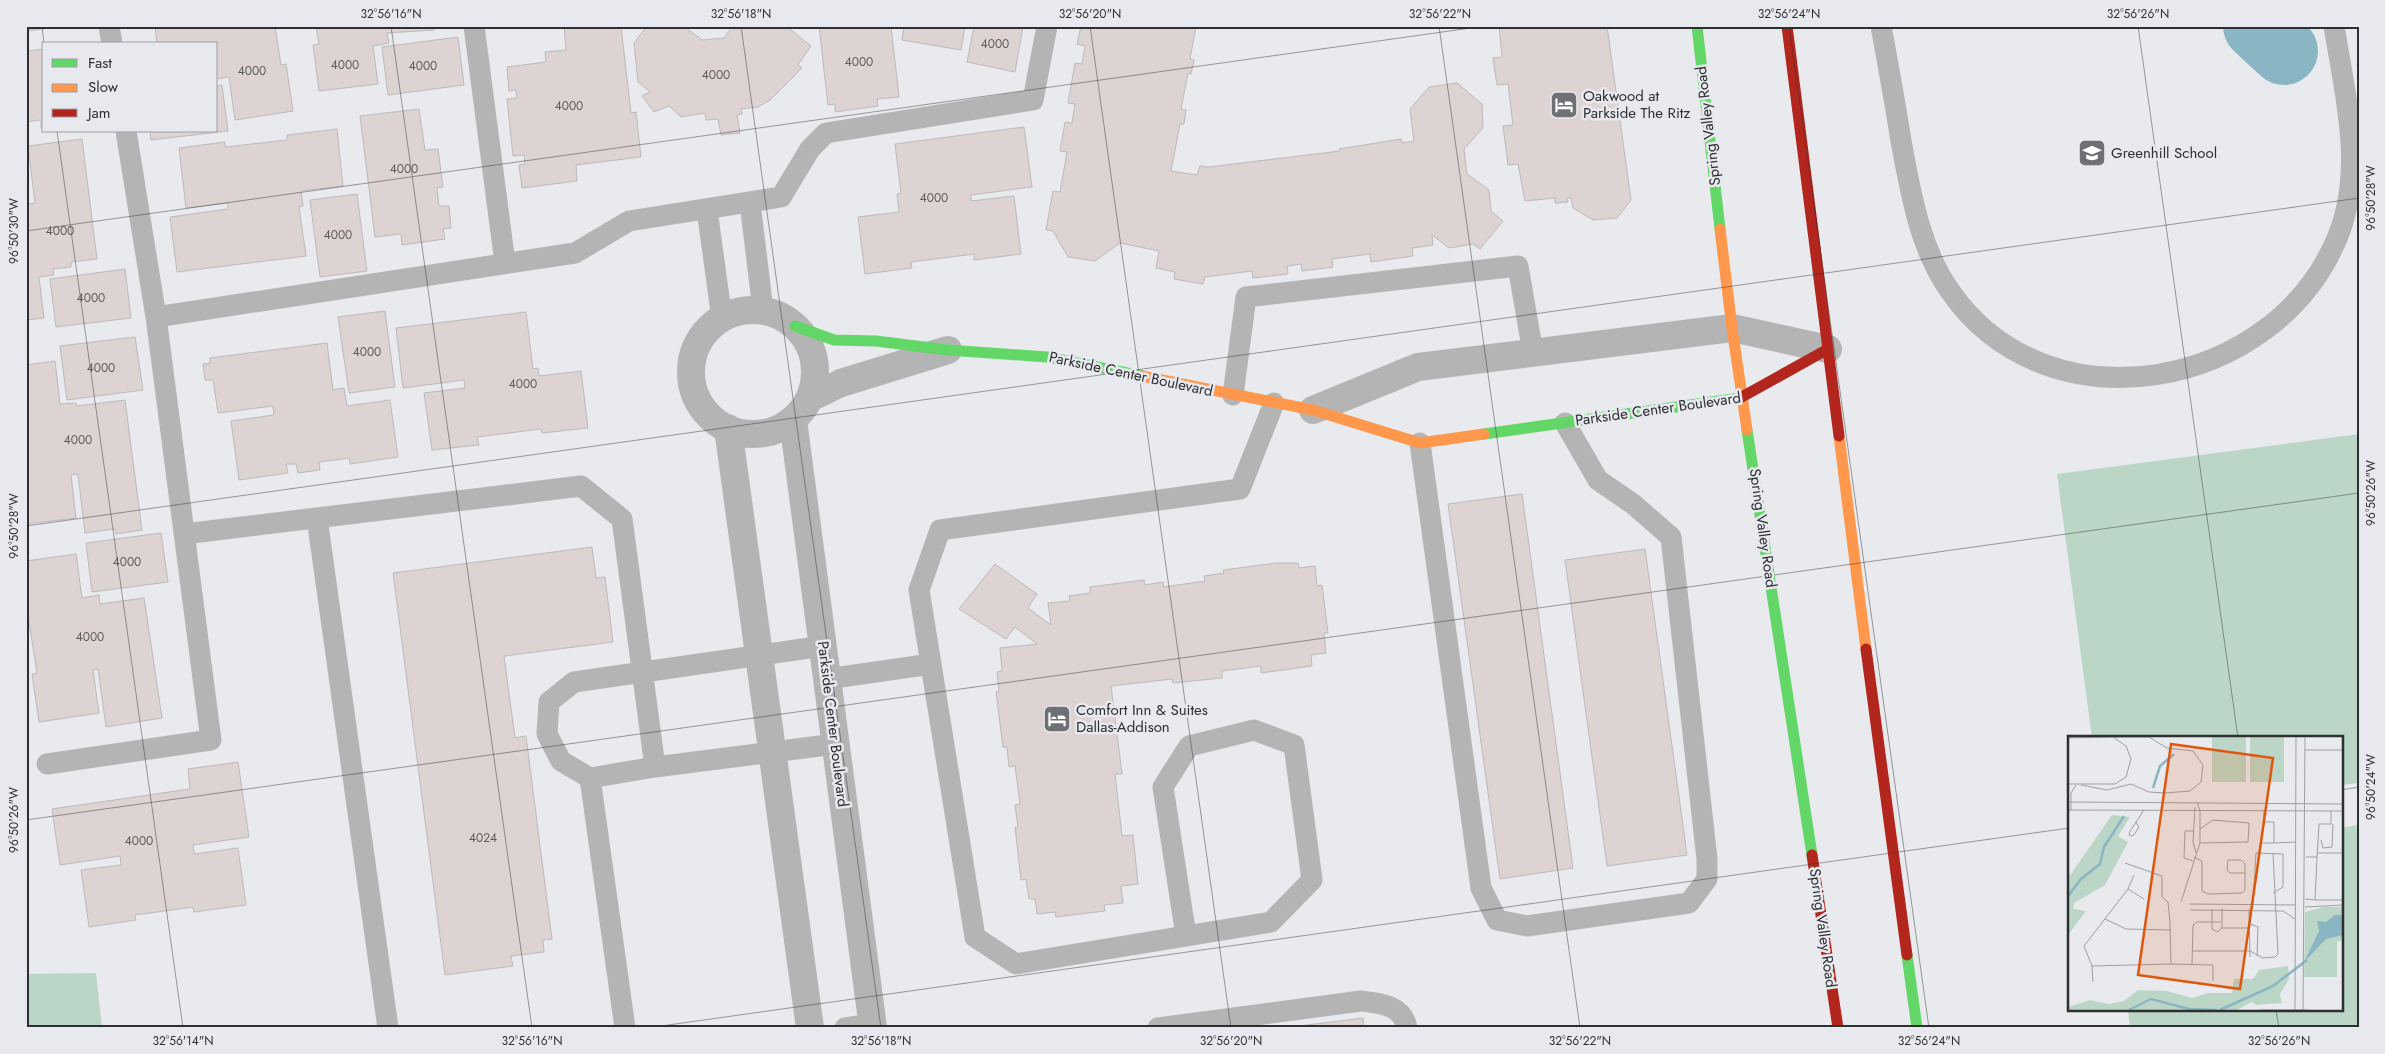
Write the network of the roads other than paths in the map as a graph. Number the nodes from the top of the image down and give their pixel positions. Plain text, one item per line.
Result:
1 (110, 26) edge
2 (474, 26) edge
3 (1047, 26) edge
4 (1697, 26) edge
5 (1787, 26) edge
6 (1881, 26) edge
7 (2334, 26) edge
8 (112, 42) edge
9 (126, 132) edge
10 (750, 203) junction
11 (707, 210) junction
12 (505, 263) junction
13 (763, 310) junction
14 (156, 317) junction
15 (722, 319) junction
16 (795, 326) junction
17 (1732, 328) junction
18 (1828, 349) junction
19 (948, 350) junction
20 (1533, 353) junction
21 (1233, 395) junction
22 (810, 398) junction
23 (1744, 398) junction
24 (1274, 403) junction
25 (1313, 410) junction
26 (793, 420) junction
27 (1565, 423) junction
28 (728, 428) junction
29 (1420, 442) junction
30 (317, 518) junction
31 (184, 534) junction
32 (822, 646) junction
33 (759, 656) junction
34 (931, 664) junction
35 (642, 673) junction
36 (826, 679) junction
37 (835, 744) junction
38 (773, 753) junction
39 (47, 764) dead end
40 (655, 767) junction
41 (590, 778) junction
42 (1186, 936) junction
43 (873, 1026) edge
44 (388, 1028) edge
45 (625, 1028) edge
46 (810, 1028) edge
47 (845, 1028) edge
48 (1158, 1028) edge
49 (1407, 1028) edge
50 (1838, 1028) edge
51 (1917, 1028) edge

1 - 8 lane
2 - 12 lane
3 - 10 lane
4 - 17 main road, Spring Valley Road
5 - 18 main road
6 - 7 lane
9 - 14 lane
10 - 11 lane
10 - 13 lane
11 - 12 lane
11 - 15 lane
12 - 14 lane
13 - 15 street
13 - 16 street
14 - 31 lane
15 - 28 street
16 - 19 main road, Parkside Center Boulevard
16 - 22 street
17 - 18 street
17 - 20 street
17 - 23 main road, Spring Valley Road
18 - 23 main road, Parkside Center Boulevard
18 - 51 main road
19 - 21 main road, Parkside Center Boulevard
19 - 22 street, Parkside Center Boulevard
20 - 21 lane
20 - 25 street
21 - 24 main road, Parkside Center Boulevard
22 - 26 street
23 - 27 main road, Parkside Center Boulevard
23 - 50 main road, Spring Valley Road
24 - 25 main road, Parkside Center Boulevard
24 - 34 lane
25 - 29 main road, Parkside Center Boulevard
26 - 28 street
26 - 32 street, Parkside Center Boulevard
27 - 29 main road, Parkside Center Boulevard
27 - 29 lane
28 - 33 street
30 - 31 lane
30 - 35 lane
30 - 44 lane
31 - 39 lane
32 - 33 lane
32 - 36 street, Parkside Center Boulevard
33 - 35 lane
33 - 38 street
34 - 36 lane
34 - 42 lane
35 - 40 lane
35 - 41 lane
36 - 37 street, Parkside Center Boulevard
37 - 38 lane
37 - 43 street, Parkside Center Boulevard
38 - 40 lane
38 - 46 street
40 - 41 lane
41 - 45 lane
42 - 42 lane
43 - 47 lane
48 - 49 lane

